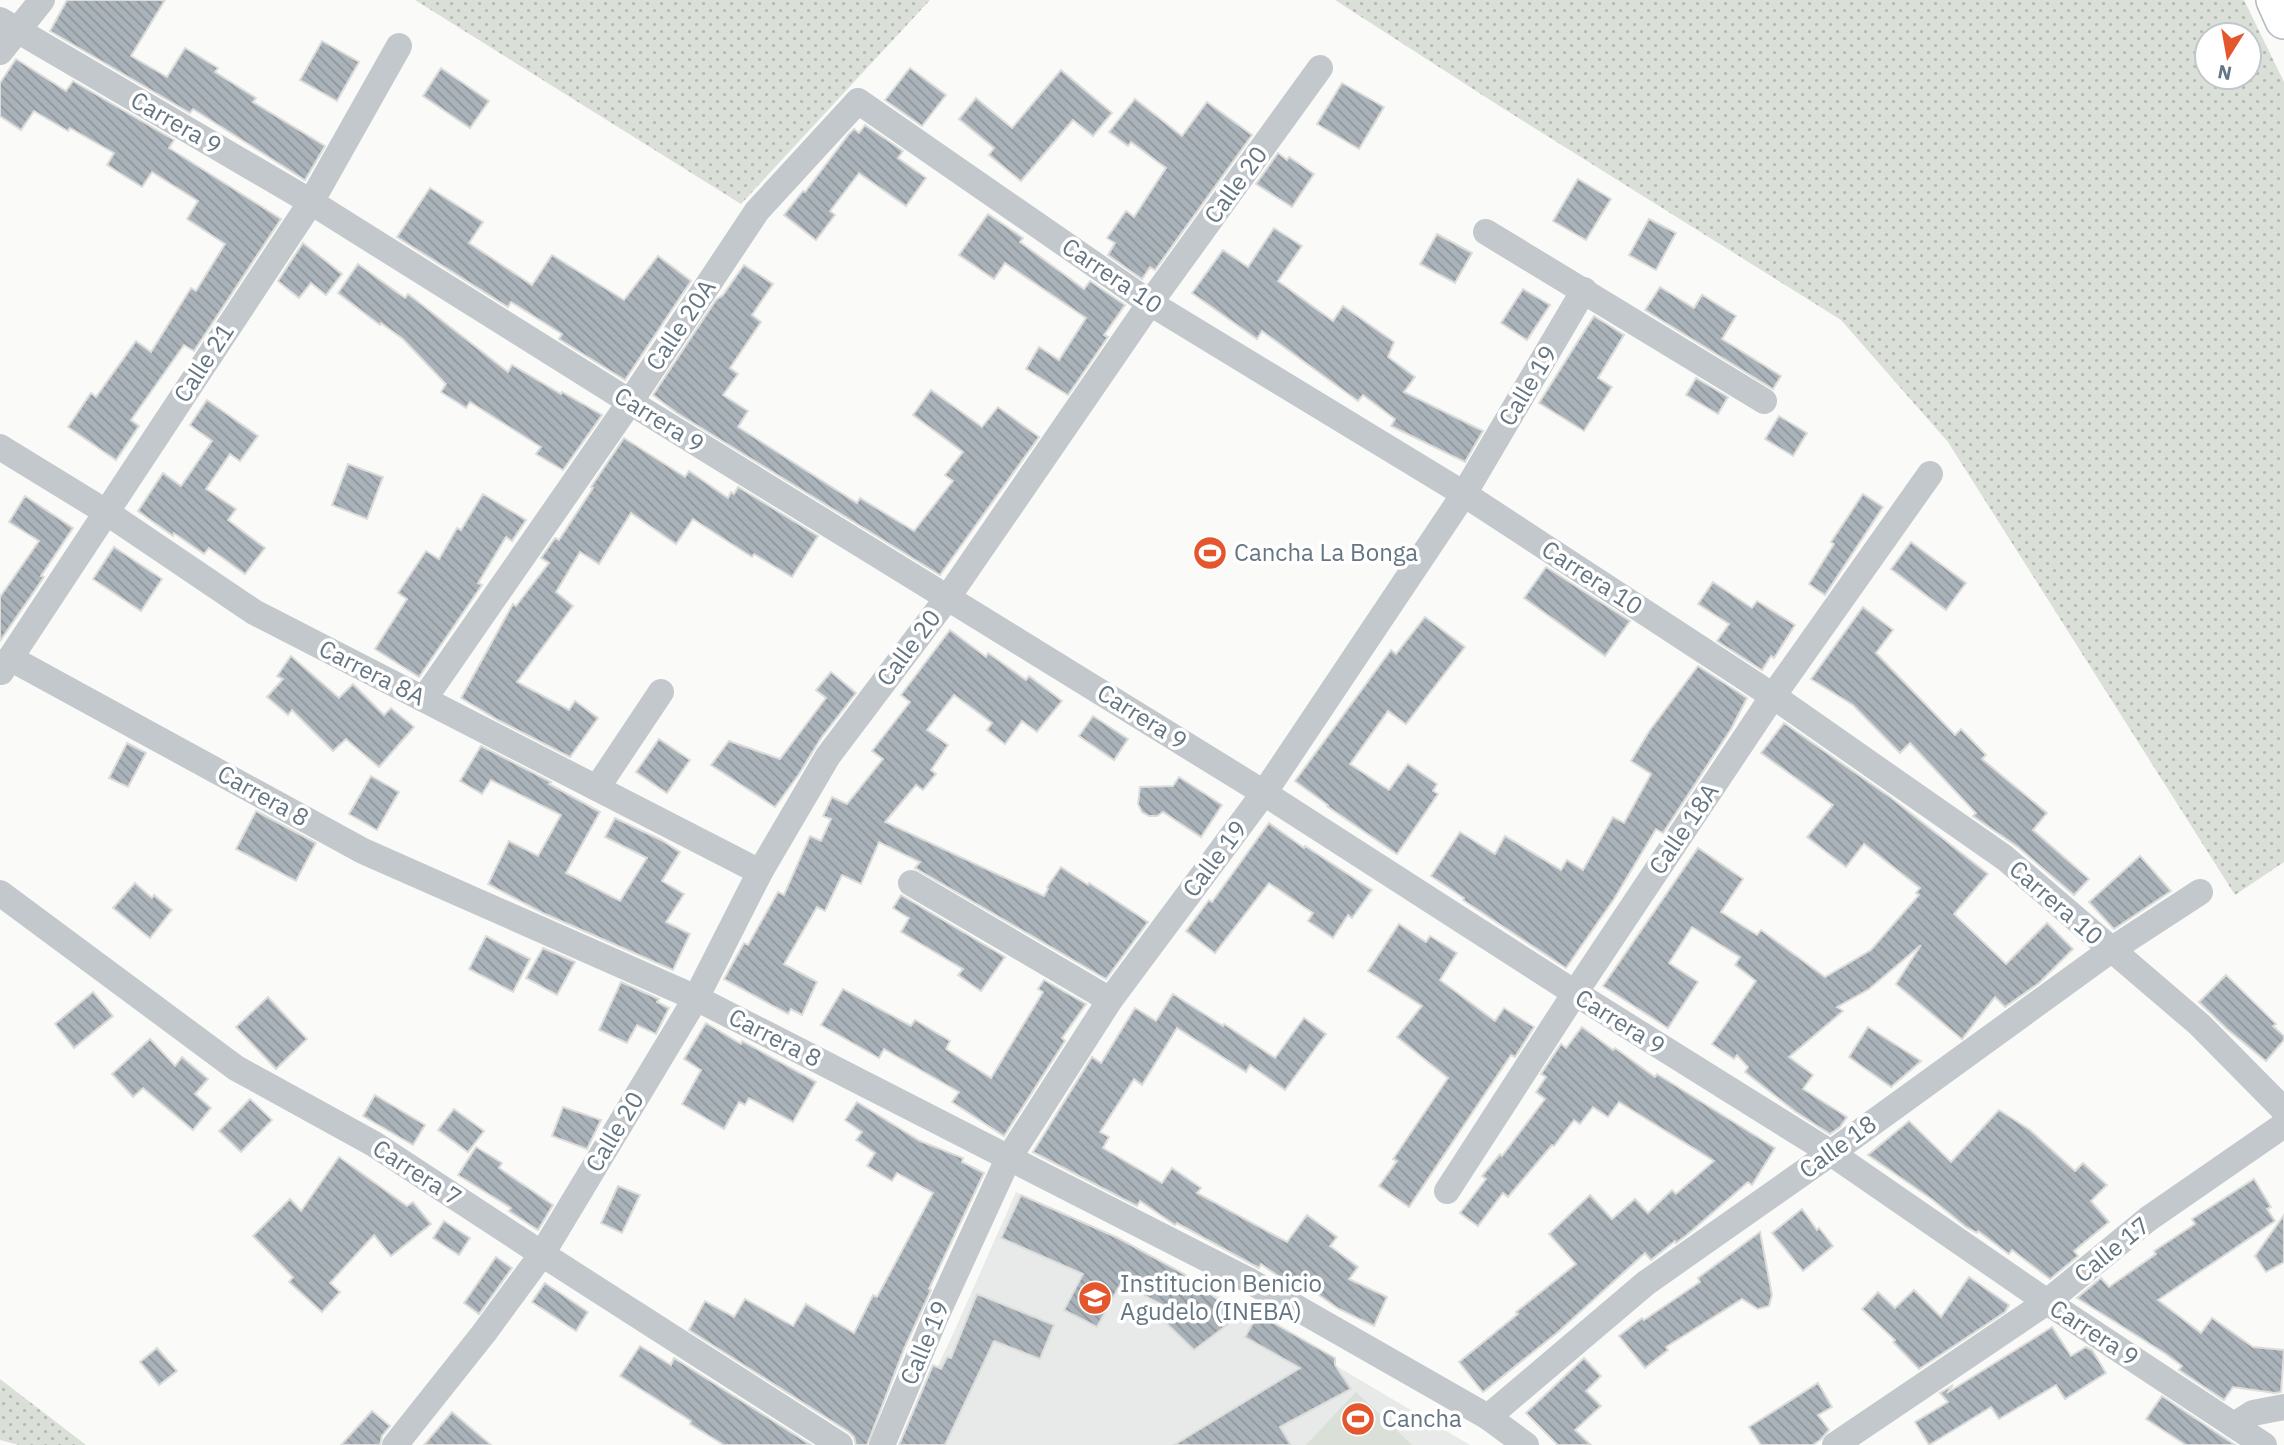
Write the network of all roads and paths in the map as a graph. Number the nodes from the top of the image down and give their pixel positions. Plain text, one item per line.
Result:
1 (42, 0) edge
2 (2275, 0) edge
3 (2284, 20) edge
4 (9, 25) edge
5 (399, 46) dead end
6 (0, 52) edge
7 (1320, 68) dead end
8 (858, 101) joint
9 (311, 202) junction
10 (1486, 232) dead end
11 (1584, 290) junction
12 (1150, 303) junction
13 (1764, 401) dead end
14 (629, 402) junction
15 (0, 447) edge
16 (1930, 474) dead end
17 (1464, 494) junction
18 (106, 512) junction
19 (948, 597) junction
20 (5, 666) edge
21 (661, 692) dead end
22 (1773, 696) junction
23 (424, 699) junction
24 (597, 788) junction
25 (1265, 793) junction
26 (761, 872) junction
27 (911, 883) dead end
28 (2200, 892) dead end
29 (0, 893) edge
30 (2111, 950) junction
31 (1574, 993) junction
32 (696, 998) junction
33 (1110, 1000) junction
34 (2284, 1110) edge
35 (2284, 1125) edge
36 (1831, 1153) junction
37 (1008, 1159) junction
38 (1447, 1191) dead end
39 (542, 1254) junction
40 (2048, 1302) junction
41 (2284, 1407) edge
42 (1488, 1418) junction
43 (2234, 1425) junction
44 (395, 1445) edge
45 (840, 1445) edge
46 (882, 1445) edge
47 (1526, 1445) edge
48 (1835, 1445) edge
49 (2264, 1445) edge

1 - 4 street
2 - 3 main road
4 - 6 street
4 - 9 street, Carrera 9
5 - 9 street, Calle 21
7 - 12 street, Calle 20
8 - 12 street, Carrera 10
8 - 14 street, Calle 20A
9 - 14 street, Carrera 9
9 - 18 street, Calle 21
10 - 11 street
11 - 13 street
11 - 17 street, Calle 19
12 - 17 street, Carrera 10
12 - 19 street, Calle 20
14 - 19 street, Carrera 9
14 - 23 street, Calle 20A
15 - 18 street, Carrera 8A
16 - 22 street, Calle 18A
17 - 22 street, Carrera 10
17 - 25 street, Calle 19
18 - 20 street, Calle 21
18 - 23 street, Carrera 8A
19 - 25 street, Carrera 9
19 - 26 street, Calle 20
20 - 32 street, Carrera 8
21 - 24 street
22 - 30 street, Carrera 10
22 - 31 street, Calle 18A
23 - 24 street, Carrera 8A
24 - 26 street, Carrera 8A
25 - 31 street, Carrera 9
25 - 33 street, Calle 19
26 - 32 street, Calle 20
27 - 33 street
28 - 30 street, Calle 18
29 - 39 street, Carrera 7
30 - 34 street, Carrera 10
30 - 36 street, Calle 18
31 - 36 street, Carrera 9
31 - 38 street, Calle 18A
32 - 37 street, Carrera 8
32 - 39 street, Calle 20
33 - 37 street, Calle 19
35 - 40 street, Calle 17
36 - 40 street, Carrera 9
36 - 42 street, Calle 18
37 - 42 street, Carrera 8
37 - 46 street, Calle 19
39 - 44 street, Calle 20
39 - 45 street, Carrera 7
40 - 43 street, Carrera 9
40 - 48 street, Calle 17
41 - 43 street
42 - 47 street, Carrera 8
43 - 49 street, Carrera 9

